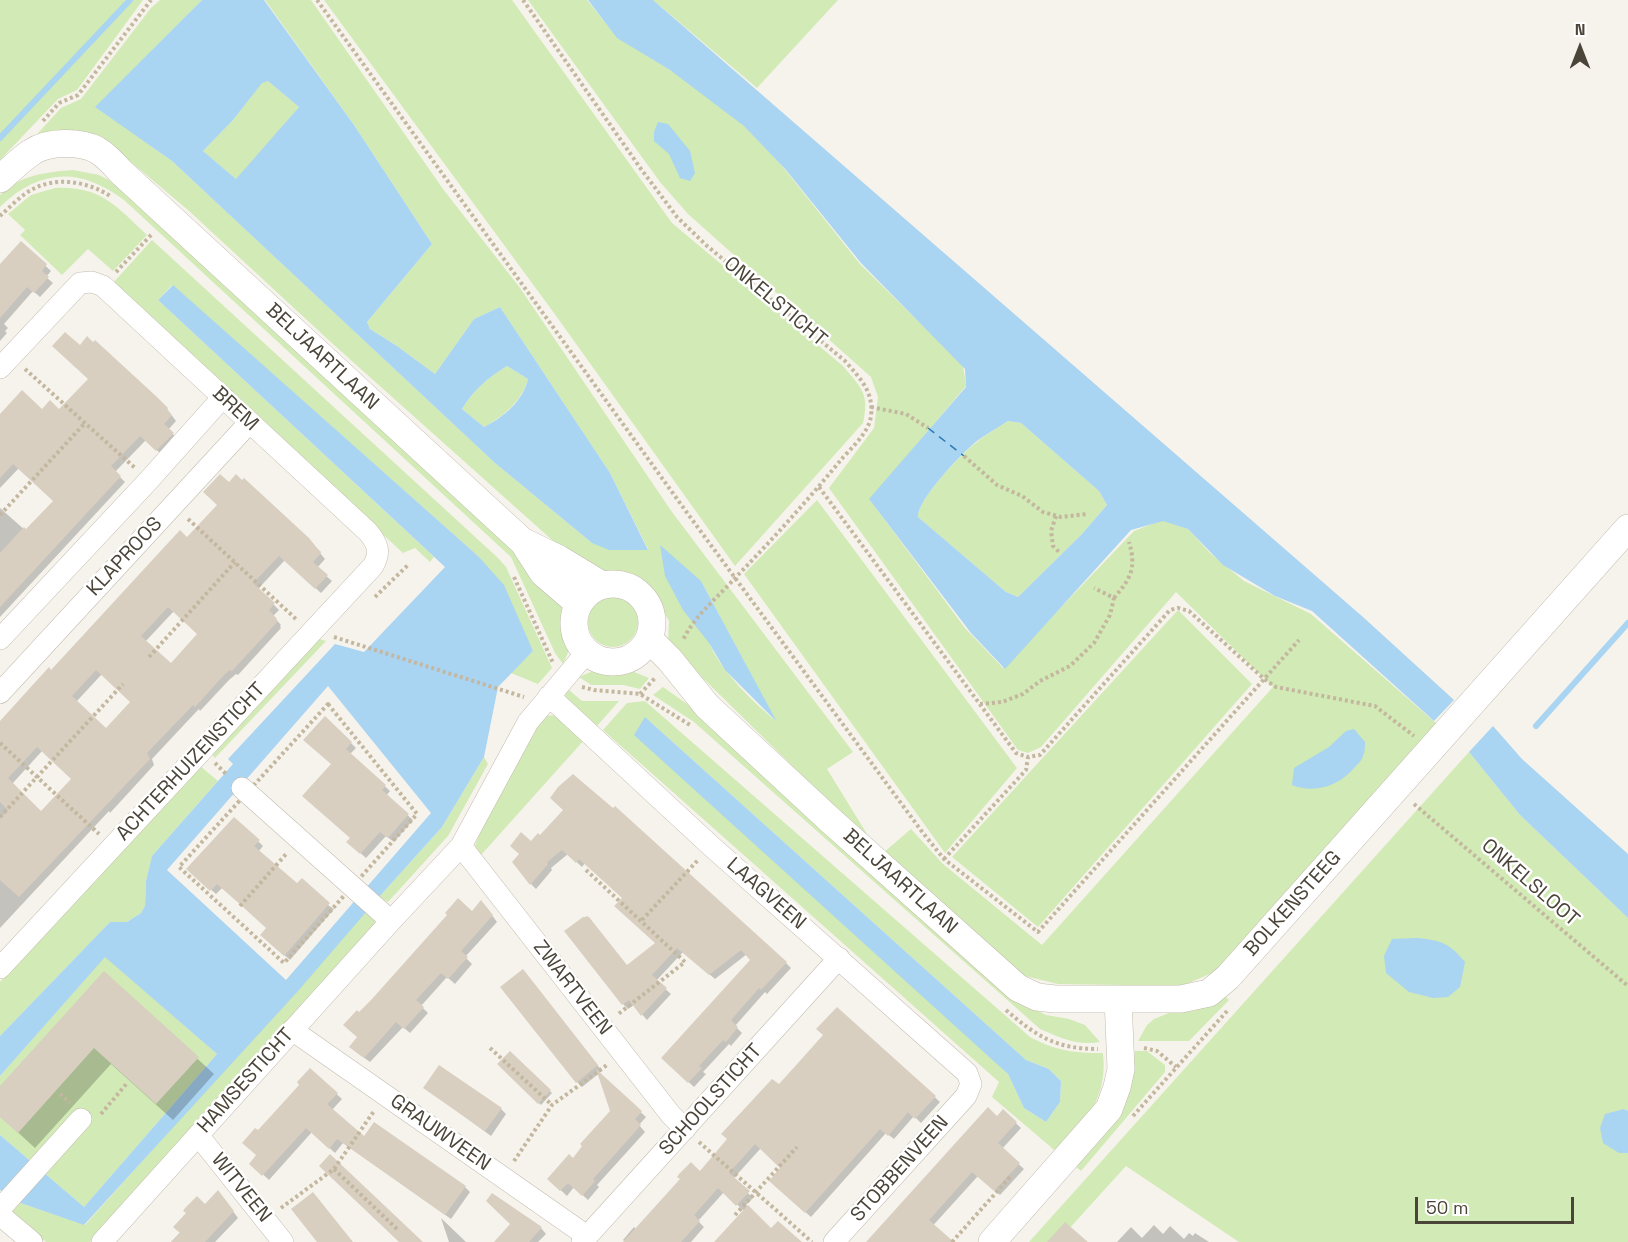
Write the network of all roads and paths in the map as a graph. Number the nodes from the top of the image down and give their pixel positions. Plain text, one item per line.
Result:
1 (151, 0) edge
2 (317, 0) edge
3 (523, 0) edge
4 (36, 129) dead end
5 (6, 174) edge
6 (24, 195) dead end
7 (152, 234) dead end
8 (103, 286) junction
9 (5, 362) edge
10 (223, 397) junction
11 (871, 407) junction
12 (250, 422) junction
13 (85, 423) junction
14 (928, 428) dead end
15 (964, 456) dead end
16 (149, 480) junction
17 (819, 487) junction
18 (174, 505) junction
19 (1087, 514) dead end
20 (0, 515) edge
21 (1056, 516) junction
22 (1628, 528) edge
23 (523, 542) junction
24 (1129, 542) dead end
25 (379, 552) joint
26 (1059, 552) dead end
27 (235, 562) junction
28 (736, 578) junction
29 (602, 585) junction
30 (1094, 588) dead end
31 (1114, 598) junction
32 (578, 603) junction
33 (691, 626) dead end
34 (311, 633) junction
35 (334, 637) dead end
36 (0, 639) edge
37 (1299, 640) dead end
38 (642, 648) junction
39 (586, 653) junction
40 (149, 657) dead end
41 (1264, 679) junction
42 (123, 684) dead end
43 (506, 691) dead end
44 (0, 693) edge
45 (549, 696) junction
46 (979, 704) junction
47 (0, 743) edge
48 (1431, 749) junction
49 (1028, 757) junction
50 (37, 777) junction
51 (242, 788) dead end
52 (1412, 802) dead end
53 (0, 817) edge
54 (299, 839) junction
55 (461, 846) junction
56 (711, 846) junction
57 (112, 847) junction
58 (944, 859) junction
59 (586, 870) dead end
60 (240, 906) dead end
61 (385, 916) junction
62 (642, 920) junction
63 (839, 958) junction
64 (0, 968) edge
65 (1628, 986) edge
66 (1118, 999) junction
67 (1235, 1002) dead end
68 (602, 1027) junction
69 (292, 1030) junction
70 (490, 1048) dead end
71 (623, 1054) junction
72 (385, 1095) junction
73 (966, 1095) joint
74 (552, 1105) junction
75 (81, 1119) dead end
76 (1128, 1121) dead end
77 (685, 1129) junction
78 (198, 1135) junction
79 (797, 1147) dead end
80 (334, 1169) junction
81 (503, 1177) junction
82 (1010, 1177) dead end
83 (756, 1192) junction
84 (3, 1208) edge
85 (735, 1215) dead end
86 (266, 1220) junction
87 (398, 1229) dead end
88 (585, 1239) edge
89 (32, 1242) edge
90 (102, 1242) edge
91 (283, 1242) edge
92 (812, 1242) edge
93 (834, 1242) edge
94 (952, 1242) edge
95 (992, 1242) edge

1 - 4 path
2 - 28 path
3 - 11 path, ONKELSTICHT
5 - 6 path
5 - 23 street, BELJAARTLAAN
7 - 8 path
8 - 9 street
8 - 10 street, BREM
9 - 13 path
10 - 12 street, BREM
10 - 16 street, KLAPROOS
11 - 14 path
11 - 17 path
12 - 18 street, KLAPROOS
12 - 25 street, BREM
13 - 16 path
13 - 20 path
15 - 21 path
16 - 36 street, KLAPROOS
17 - 28 path
17 - 46 path
18 - 27 path
18 - 44 street, KLAPROOS
19 - 21 path
21 - 26 path
22 - 48 street, BOLKENSTEEG
23 - 29 street, BELJAARTLAAN
23 - 32 street, BELJAARTLAAN
24 - 31 path
25 - 34 street, ACHTERHUIZENSTICHT
27 - 34 path
27 - 40 path
28 - 33 path
28 - 58 path
29 - 32 street
29 - 38 street
30 - 31 path
31 - 46 path
32 - 39 street
34 - 57 street, ACHTERHUIZENSTICHT
35 - 43 path
37 - 41 path
38 - 39 street
38 - 66 street, BELJAARTLAAN
39 - 45 street, HAMSESTICHT
41 - 48 path
41 - 49 path
41 - 58 path
42 - 50 path
45 - 55 street, HAMSESTICHT
45 - 56 street, LAAGVEEN
46 - 49 path
47 - 50 path
48 - 66 street, BOLKENSTEEG
49 - 58 path
50 - 53 path
50 - 57 path
51 - 54 street
52 - 65 path, ONKELSLOOT
54 - 60 path
54 - 61 street
55 - 61 street, HAMSESTICHT
55 - 68 street, ZWARTVEEN
56 - 62 path
56 - 63 street, LAAGVEEN
57 - 64 street, ACHTERHUIZENSTICHT
59 - 62 path
61 - 69 street, HAMSESTICHT
62 - 68 path
63 - 73 street, LAAGVEEN
63 - 77 street, SCHOOLSTICHT
66 - 95 street
67 - 76 path
68 - 71 street, ZWARTVEEN
69 - 72 street, GRAUWVEEN
69 - 78 street, HAMSESTICHT
70 - 74 path
71 - 74 path
71 - 77 street, ZWARTVEEN
72 - 80 path
72 - 81 street, GRAUWVEEN
73 - 93 street, STOBBENVEEN
74 - 81 path
75 - 84 street
77 - 83 path
77 - 88 street, SCHOOLSTICHT
78 - 86 street, WITVEEN
78 - 90 street, HAMSESTICHT
79 - 83 path
80 - 86 path
80 - 87 path
81 - 88 street, GRAUWVEEN
82 - 94 path
83 - 85 path
83 - 92 path
84 - 89 street
86 - 91 street, WITVEEN

